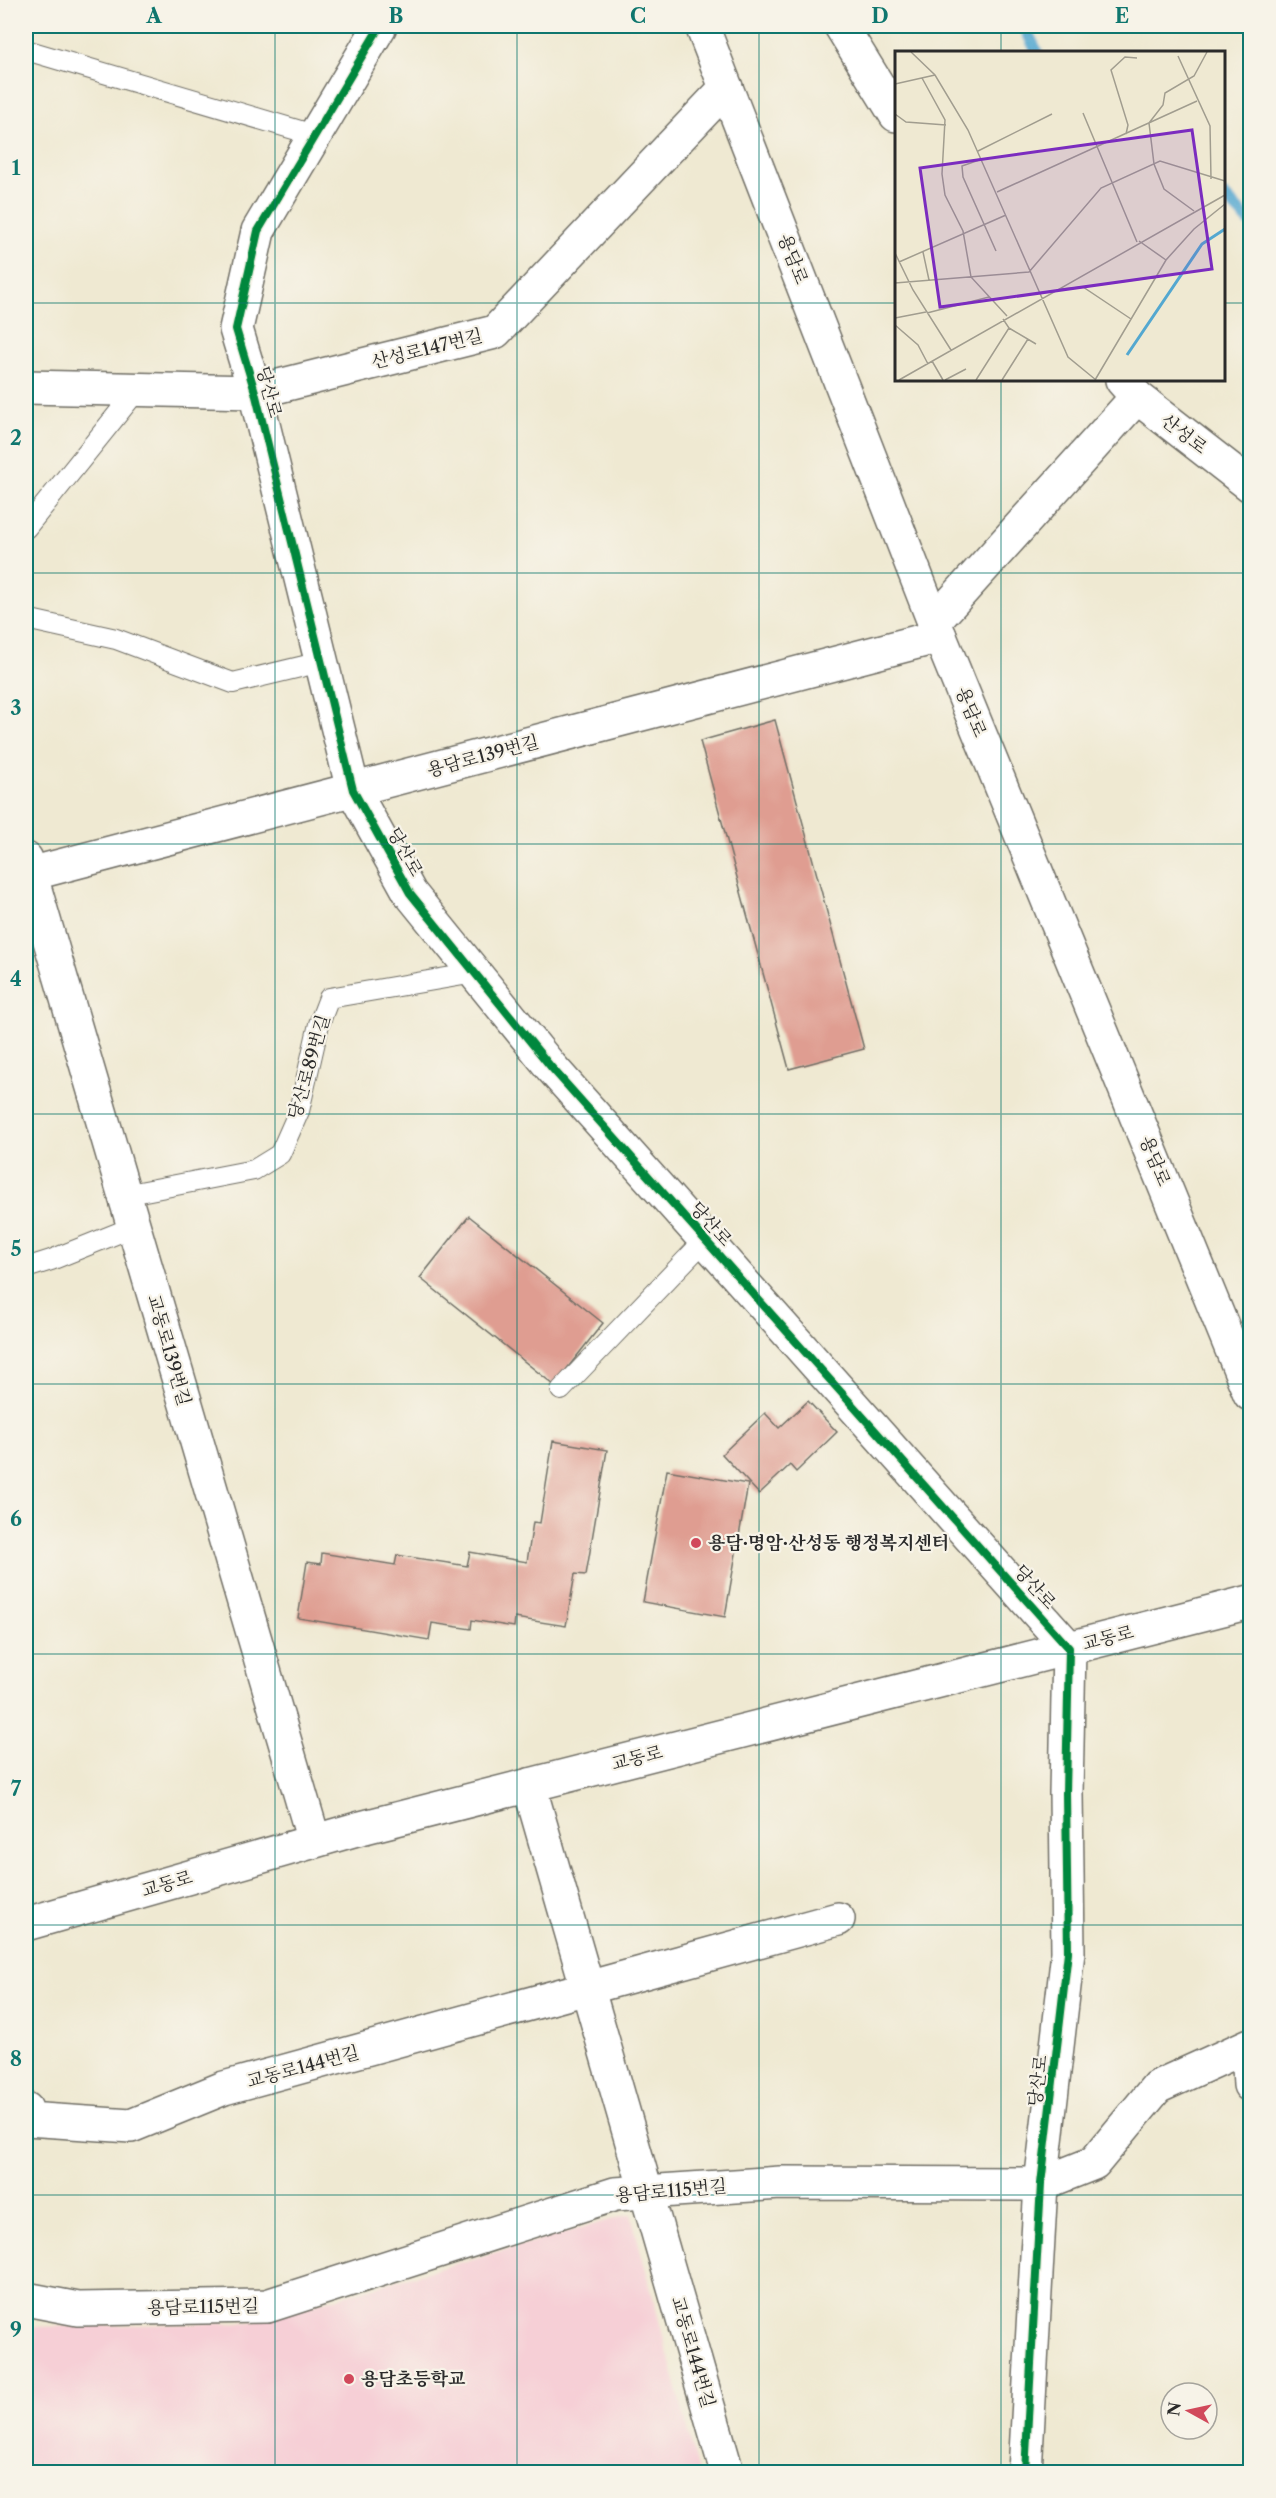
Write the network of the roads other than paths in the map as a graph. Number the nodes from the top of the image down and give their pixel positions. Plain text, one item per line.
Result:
1 (380, 26) edge
2 (702, 26) edge
3 (841, 26) edge
4 (26, 50) edge
5 (726, 88) junction
6 (895, 112) edge
7 (314, 135) junction
8 (26, 387) edge
9 (1129, 388) edge
10 (137, 390) junction
11 (255, 392) junction
12 (1251, 485) edge
13 (26, 528) edge
14 (26, 619) edge
15 (937, 629) junction
16 (321, 662) junction
17 (353, 790) junction
18 (27, 869) edge
19 (475, 973) junction
20 (124, 1195) junction
21 (133, 1227) junction
22 (705, 1240) junction
23 (26, 1268) edge
24 (561, 1390) dead end
25 (1251, 1394) edge
26 (1251, 1602) edge
27 (1069, 1648) junction
28 (529, 1785) junction
29 (314, 1841) junction
30 (838, 1919) dead end
31 (26, 1924) edge
32 (589, 1989) junction
33 (1249, 2047) edge
34 (1251, 2085) edge
35 (26, 2109) edge
36 (1041, 2184) junction
37 (648, 2192) junction
38 (26, 2299) edge
39 (727, 2472) edge
40 (1025, 2472) edge

1 - 7 street, 당산로
2 - 5 street, 용담로
3 - 6 street
4 - 7 lane
5 - 11 street, 산성로147번길
5 - 15 street, 용담로
7 - 11 street, 당산로
8 - 10 street, 산성로147번길
9 - 12 street, 산성로
9 - 15 street
10 - 11 street, 산성로147번길
10 - 13 lane
11 - 16 street, 당산로
14 - 16 lane
15 - 17 street, 용담로139번길
15 - 25 street, 용담로
16 - 17 street, 당산로
17 - 18 street, 용담로139번길
17 - 19 street, 당산로
18 - 20 street, 교동로139번길
19 - 20 lane, 당산로89번길
19 - 22 street, 당산로
20 - 21 street, 교동로139번길
21 - 23 lane
21 - 29 street, 교동로139번길
22 - 24 lane, 당산로
22 - 27 street, 당산로
26 - 27 street, 교동로
27 - 28 street, 교동로
27 - 36 street, 당산로
28 - 29 street, 교동로
28 - 32 street, 교동로144번길
29 - 31 street, 교동로
30 - 32 street, 교동로144번길
32 - 35 street, 교동로144번길
32 - 37 street, 교동로144번길
33 - 34 street
33 - 36 street, 용담로115번길
36 - 37 street, 용담로115번길
36 - 40 street, 당산로
37 - 38 street, 용담로115번길
37 - 39 street, 교동로144번길

